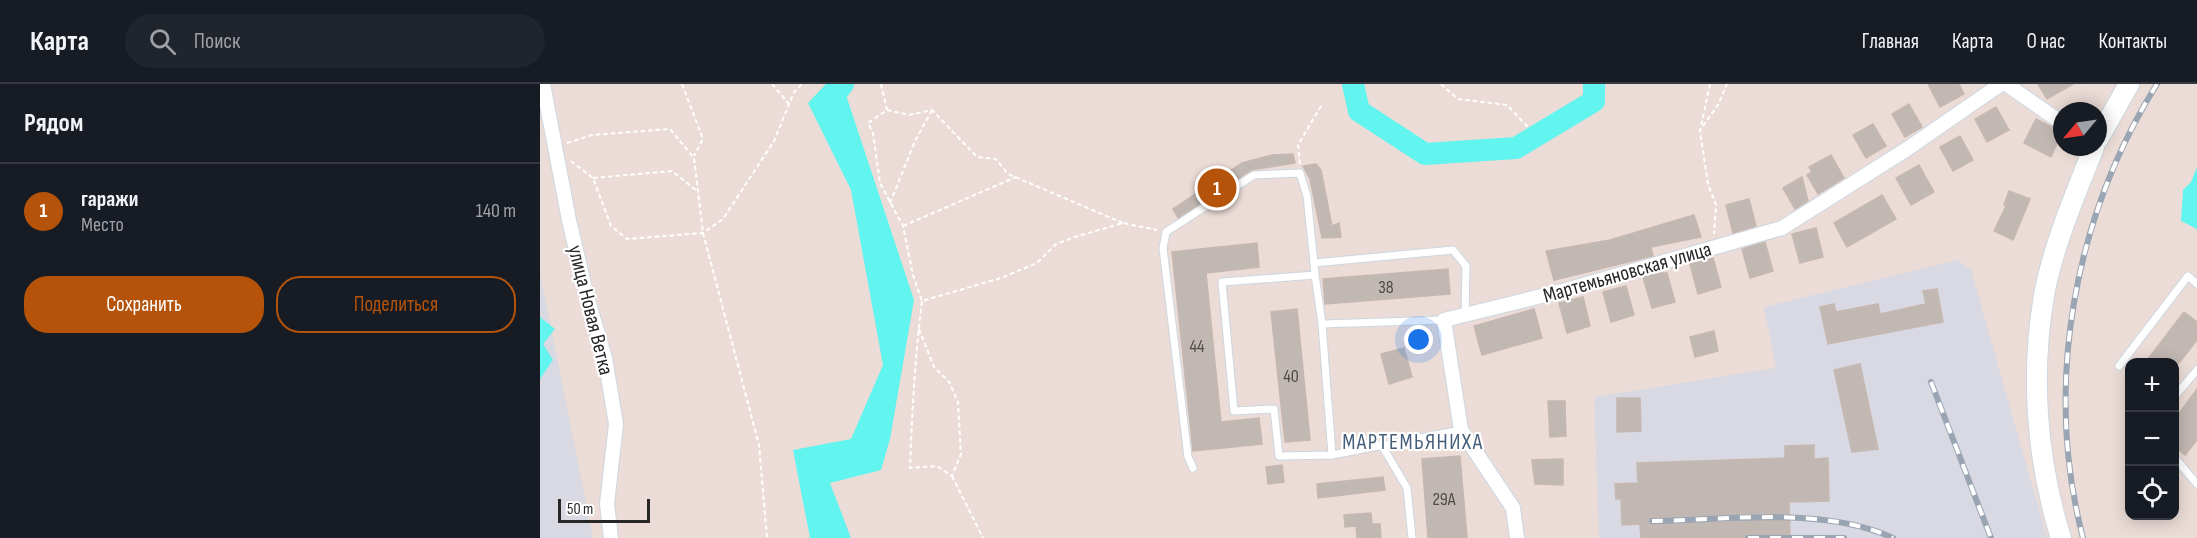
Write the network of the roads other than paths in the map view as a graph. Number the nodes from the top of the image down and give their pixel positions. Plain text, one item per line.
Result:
1 (543, 84) edge
2 (2004, 84) edge
3 (2129, 84) edge
4 (2053, 117) edge
5 (2107, 123) edge
6 (2091, 156) edge
7 (1314, 263) junction
8 (1315, 275) junction
9 (2197, 284) edge
10 (1465, 315) junction
11 (1444, 320) junction
12 (1322, 324) junction
13 (2119, 366) dead end
14 (2197, 370) edge
15 (2179, 392) edge
16 (1461, 430) junction
17 (1381, 444) junction
18 (1332, 455) junction
19 (2179, 462) edge
20 (1193, 468) dead end
21 (2197, 484) edge
22 (610, 538) edge
23 (1412, 538) edge
24 (1517, 538) edge
25 (2061, 538) edge

1 - 22 street, улица Новая Ветка
2 - 4 street
2 - 10 street, Мартемьяновская улица
3 - 5 main road
6 - 25 main road
7 - 8 lane
7 - 10 lane
7 - 20 lane
8 - 12 lane
8 - 18 lane
9 - 13 lane
10 - 11 street, Мартемьяновская улица
11 - 12 lane
11 - 16 street
12 - 18 lane
14 - 15 lane
16 - 17 lane
16 - 24 street
17 - 18 lane
17 - 23 lane
19 - 21 lane

